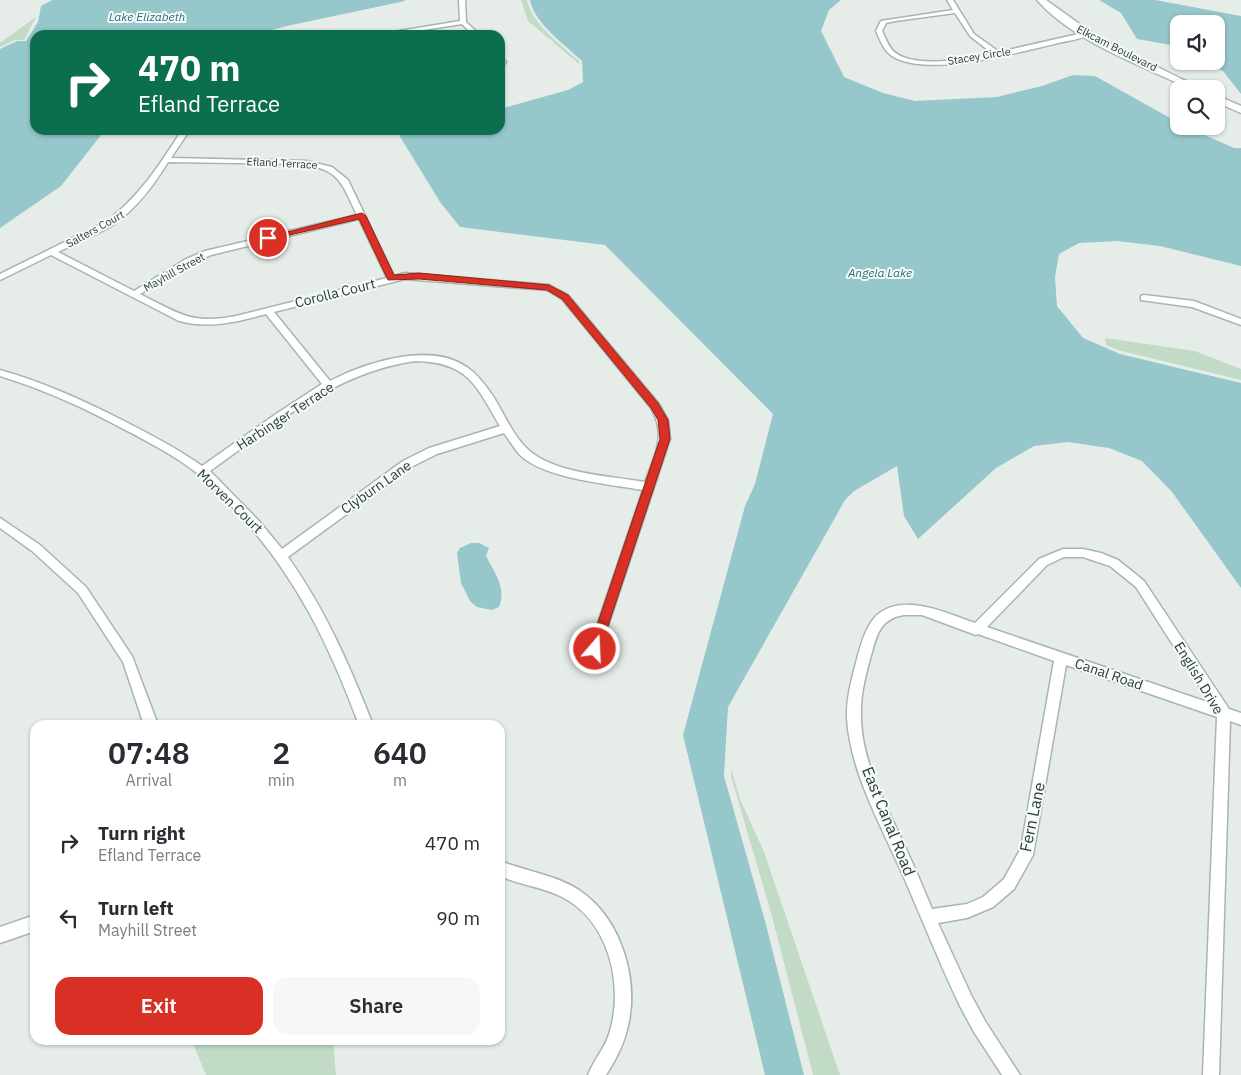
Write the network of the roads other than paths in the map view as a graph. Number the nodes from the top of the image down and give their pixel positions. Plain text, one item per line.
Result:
1 (462, 0) edge
2 (950, 0) edge
3 (1041, 0) edge
4 (956, 11) junction
5 (463, 22) junction
6 (411, 30) edge
7 (472, 30) edge
8 (1087, 34) junction
9 (997, 54) junction
10 (1180, 80) edge
11 (1225, 102) edge
12 (1241, 110) edge
13 (183, 135) edge
14 (166, 160) junction
15 (362, 216) junction
16 (52, 252) junction
17 (0, 277) edge
18 (391, 278) junction
19 (134, 294) junction
20 (1144, 298) dead end
21 (267, 310) junction
22 (1241, 322) edge
23 (0, 373) edge
24 (328, 385) junction
25 (507, 428) junction
26 (202, 471) junction
27 (650, 486) junction
28 (0, 522) edge
29 (282, 555) junction
30 (976, 630) junction
31 (595, 649) dead end
32 (1061, 658) junction
33 (1224, 713) junction
34 (1241, 719) edge
35 (149, 720) edge
36 (364, 720) edge
37 (505, 870) edge
38 (929, 917) junction
39 (30, 925) edge
40 (0, 935) edge
41 (596, 1075) edge
42 (1012, 1075) edge
43 (1211, 1075) edge

1 - 5 street
2 - 4 street
3 - 8 street, Elkcam Boulevard
4 - 9 street
4 - 9 street, Stacey Circle
5 - 6 street
5 - 7 street
8 - 9 street, Stacey Circle
8 - 10 street, Elkcam Boulevard
11 - 12 street
13 - 14 street, Salters Court
14 - 15 street, Efland Terrace
14 - 16 street, Salters Court
15 - 18 street, Efland Terrace
15 - 19 street, Mayhill Street
16 - 17 street, Salters Court
16 - 19 street, Corolla Court
18 - 21 street, Corolla Court
18 - 27 street, Corolla Court
19 - 21 street, Corolla Court
20 - 22 street
21 - 24 street
23 - 26 street, Morven Court
24 - 25 street, Harbinger Terrace
24 - 26 street, Harbinger Terrace
25 - 27 street, Harbinger Terrace
25 - 29 street, Clyburn Lane
26 - 29 street, Morven Court
27 - 31 street, Corolla Court
28 - 35 street
29 - 36 street, Morven Court
30 - 32 street, Canal Road
30 - 33 street, English Drive
30 - 38 street, East Canal Road
32 - 33 street, Canal Road
32 - 38 street, Fern Lane
33 - 34 street, Canal Road
33 - 43 street, English Drive
37 - 41 street
38 - 42 street, East Canal Road
39 - 40 street

